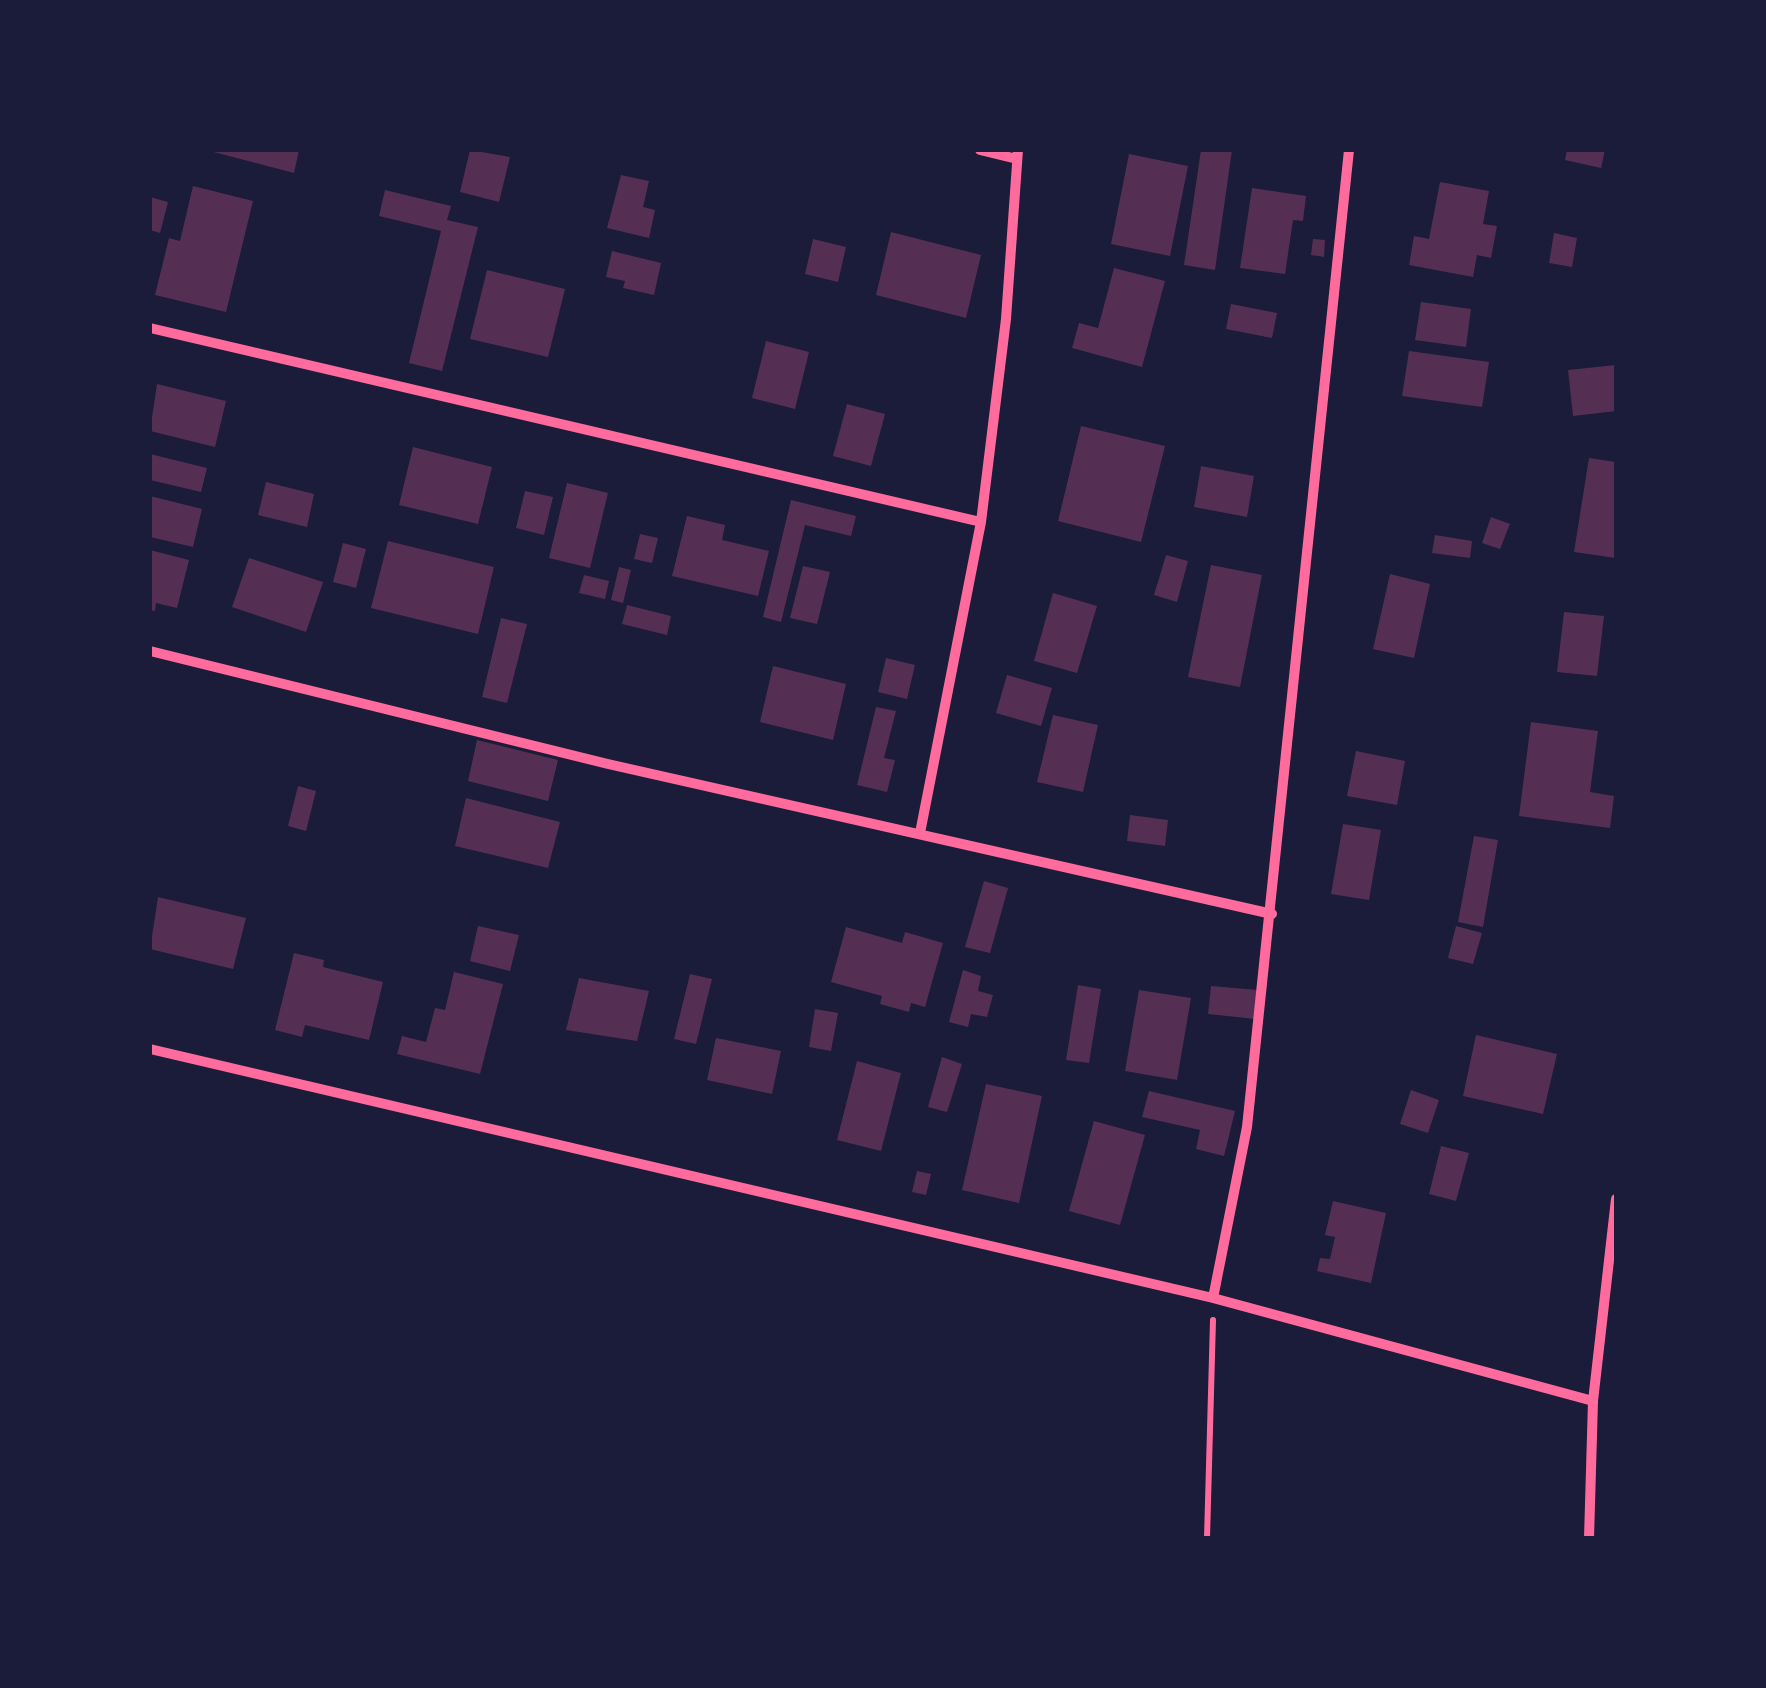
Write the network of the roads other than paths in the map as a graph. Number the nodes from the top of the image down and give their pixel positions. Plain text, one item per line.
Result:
1 (980, 150) edge
2 (1349, 150) edge
3 (1018, 154) edge
4 (150, 328) edge
5 (981, 522) junction
6 (150, 650) edge
7 (920, 832) junction
8 (1272, 914) junction
9 (150, 1049) edge
10 (1616, 1199) edge
11 (1213, 1298) junction
12 (1592, 1400) junction
13 (1589, 1538) edge

1 - 3 street
2 - 8 street
3 - 5 street
4 - 5 street
5 - 7 street
6 - 7 street
7 - 8 street
8 - 11 street
9 - 11 street
10 - 12 street
11 - 12 street
12 - 13 street

